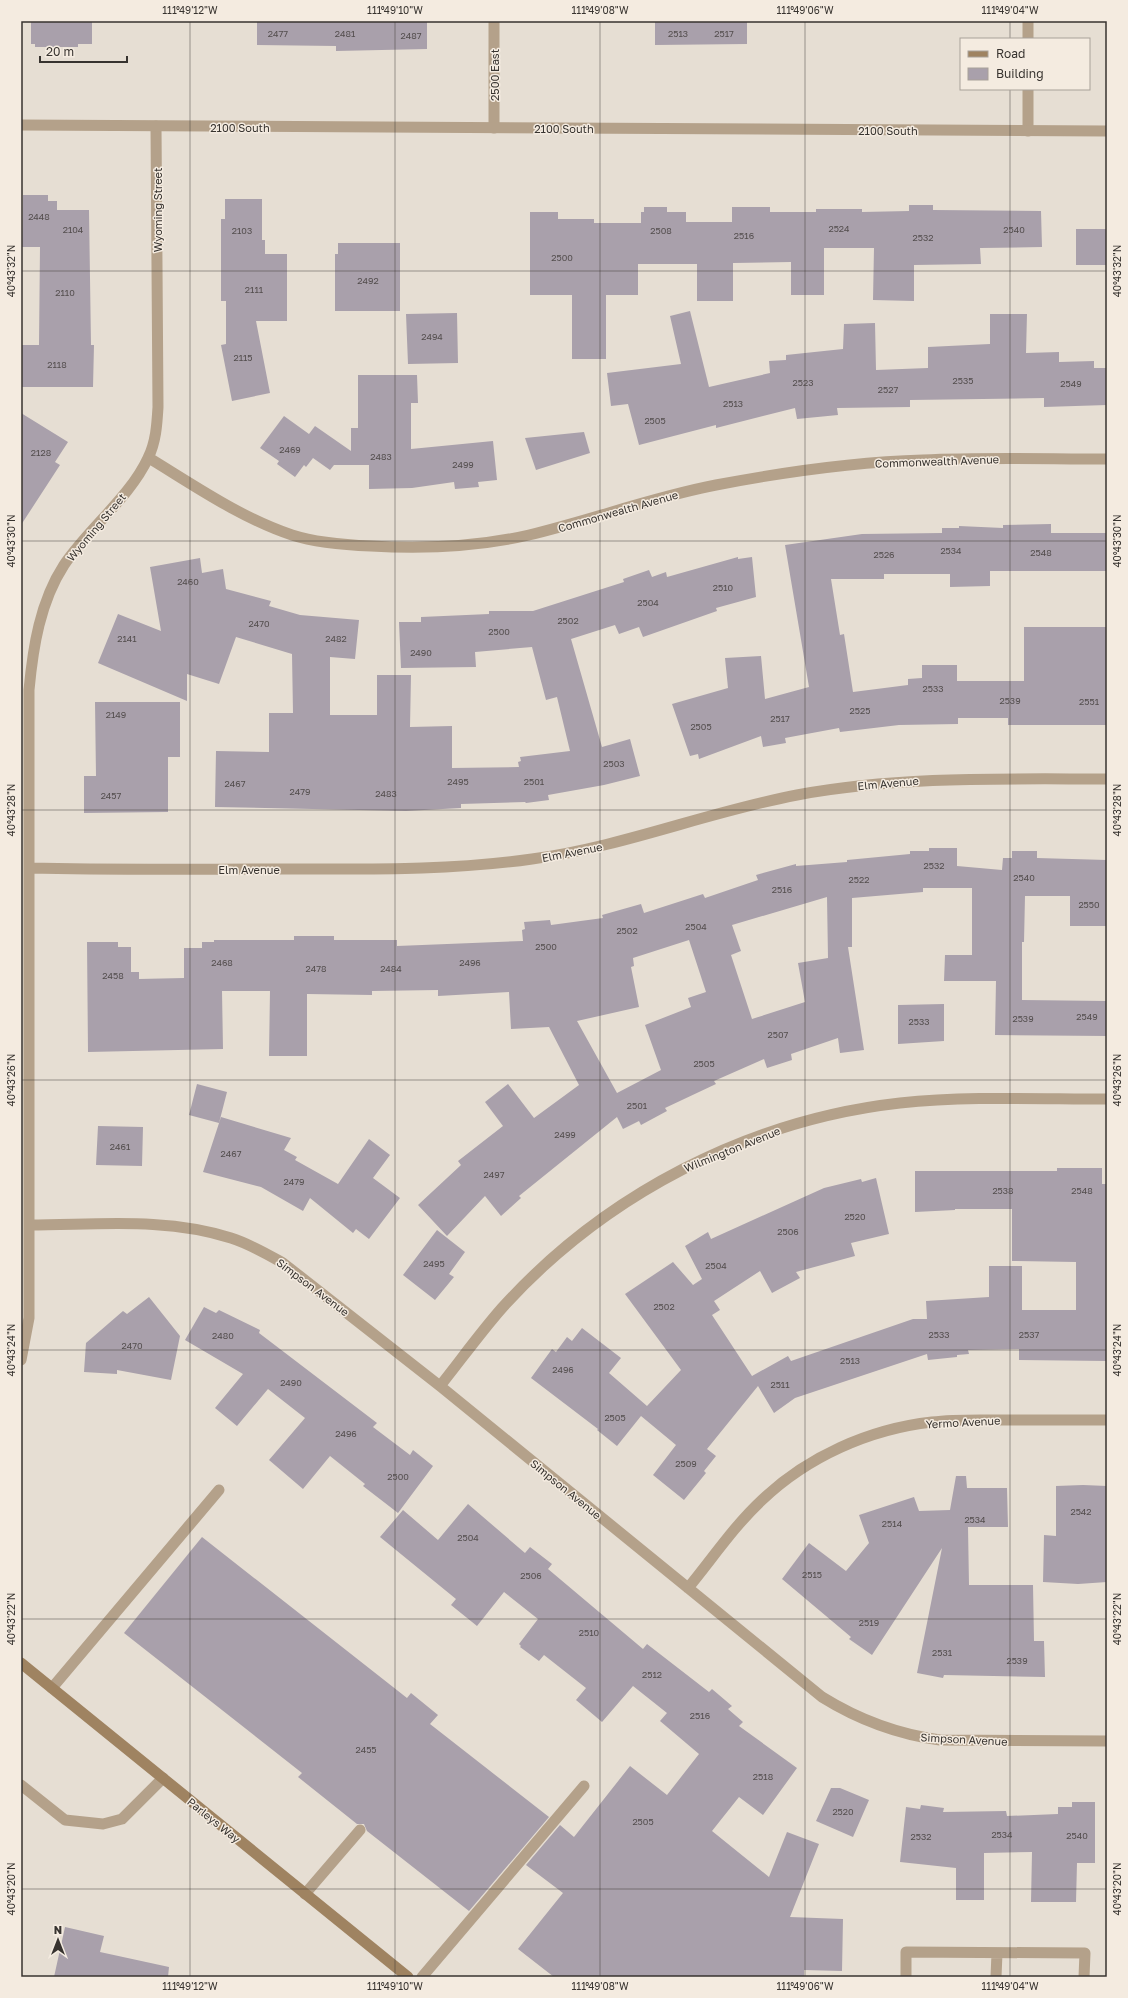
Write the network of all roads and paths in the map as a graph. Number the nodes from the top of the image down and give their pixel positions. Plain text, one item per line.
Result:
1 (494, 21) edge
2 (1028, 21) edge
3 (1028, 38) edge
4 (1028, 90) edge
5 (21, 125) edge
6 (156, 126) junction
7 (494, 128) junction
8 (1028, 131) junction
9 (1107, 131) edge
10 (148, 458) junction
11 (1107, 459) edge
12 (1107, 779) edge
13 (30, 868) junction
14 (1107, 1100) edge
15 (30, 1225) junction
16 (21, 1360) edge
17 (440, 1386) junction
18 (1107, 1420) edge
19 (219, 1490) dead end
20 (688, 1588) junction
21 (21, 1662) edge
22 (52, 1688) junction
23 (1107, 1741) edge
24 (163, 1778) junction
25 (21, 1784) edge
26 (584, 1786) dead end
27 (360, 1830) dead end
28 (306, 1894) junction
29 (997, 1953) junction
30 (408, 1977) edge
31 (422, 1977) edge
32 (906, 1977) edge
33 (996, 1977) edge
34 (1084, 1977) edge

1 - 7 street, 2500 East
2 - 3 street
4 - 8 street
5 - 6 street, 2100 South
6 - 7 street, 2100 South
6 - 10 street, Wyoming Street
7 - 8 street, 2100 South
8 - 9 street, 2100 South
10 - 11 street, Commonwealth Avenue
10 - 13 street, Wyoming Street
12 - 13 street, Elm Avenue
13 - 15 street, Wyoming Street
14 - 17 street, Wilmington Avenue
15 - 16 street, Wyoming Street
15 - 17 street, Simpson Avenue
17 - 20 street, Simpson Avenue
18 - 20 street, Yermo Avenue
19 - 22 street
20 - 23 street, Simpson Avenue
21 - 22 main road, Parleys Way
22 - 24 main road, Parleys Way
24 - 25 street
24 - 28 main road, Parleys Way
26 - 31 street
27 - 28 street
28 - 30 main road, Parleys Way
29 - 32 street
29 - 33 street
29 - 34 street

